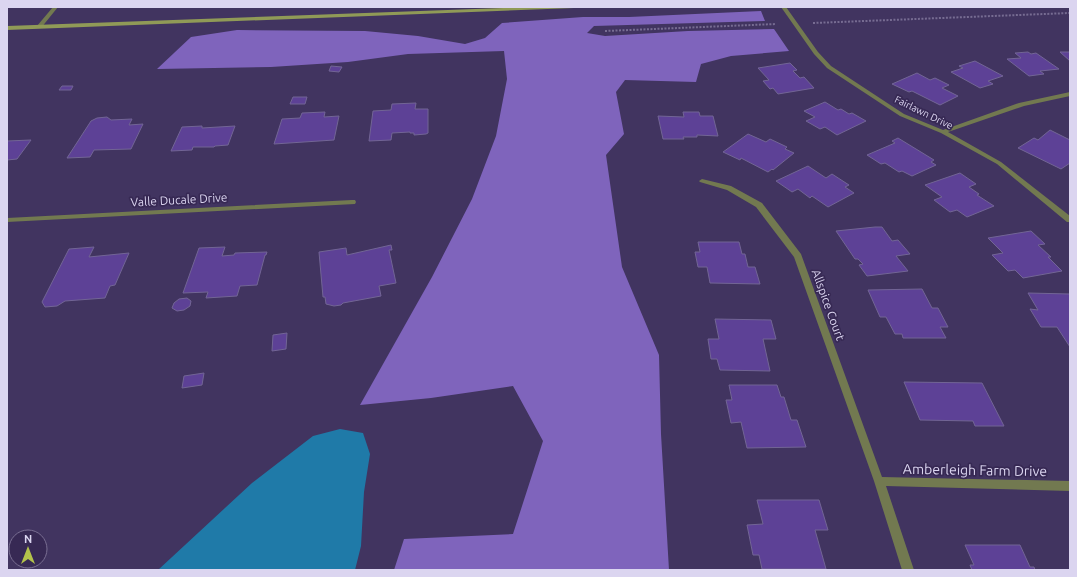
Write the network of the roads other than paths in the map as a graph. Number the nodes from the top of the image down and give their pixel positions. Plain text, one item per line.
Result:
1 (56, 7) edge
2 (574, 7) edge
3 (783, 7) edge
4 (39, 26) junction
5 (7, 28) edge
6 (1070, 94) edge
7 (943, 132) junction
8 (702, 181) dead end
9 (352, 202) dead end
10 (7, 220) edge
11 (1070, 220) edge
12 (879, 481) junction
13 (1070, 486) edge
14 (908, 570) edge

1 - 4 street
2 - 4 main road
3 - 7 street, Fairlawn Drive
4 - 5 main road
6 - 7 street
7 - 11 street, Fairlawn Drive
8 - 12 street, Allspice Court
9 - 10 street, Valle Ducale Drive
12 - 13 street, Amberleigh Farm Drive
12 - 14 street, Allspice Court

